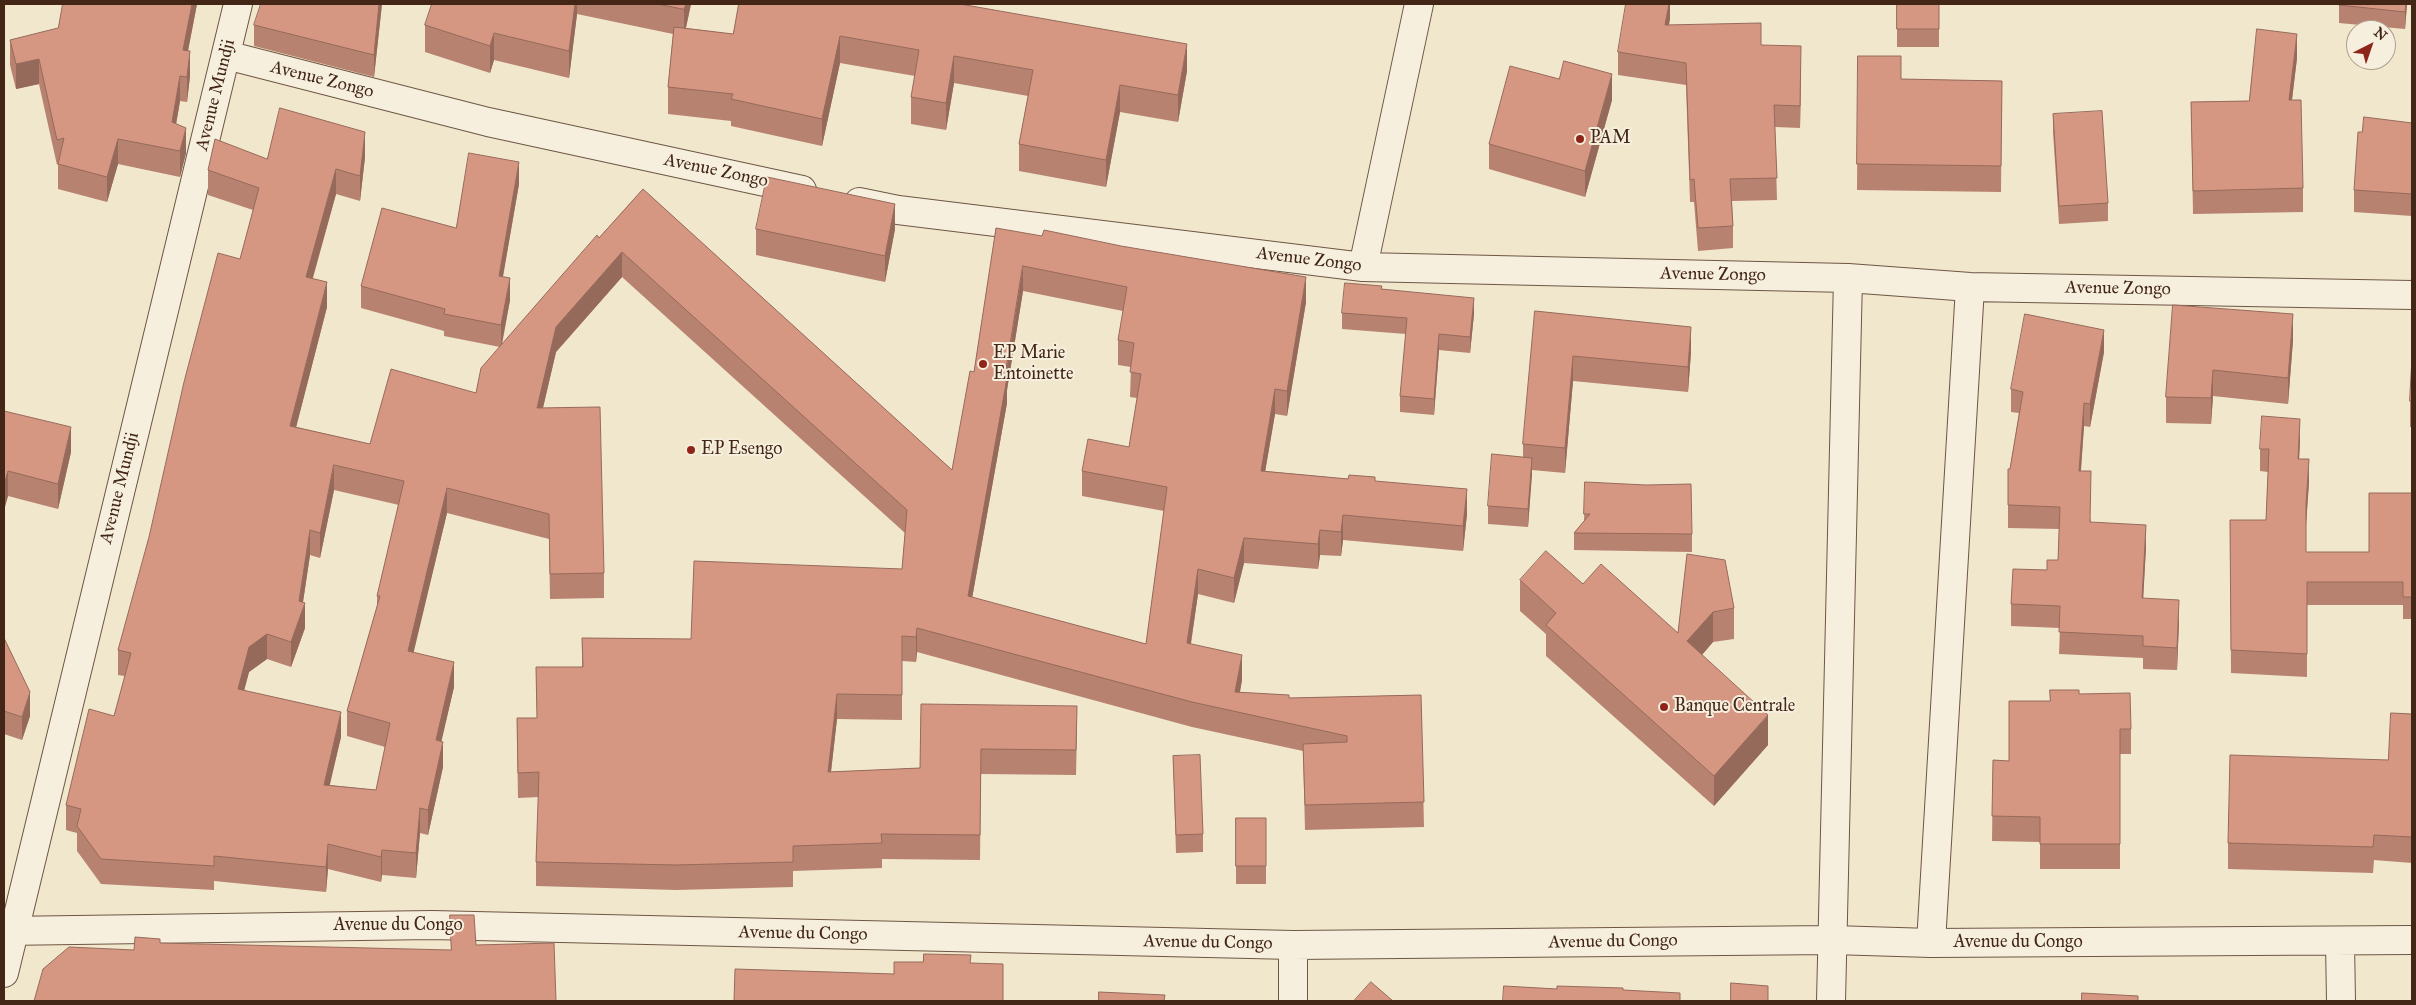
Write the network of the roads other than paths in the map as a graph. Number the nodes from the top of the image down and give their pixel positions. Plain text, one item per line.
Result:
1 (238, 4) edge
2 (1419, 4) edge
3 (226, 55) junction
4 (1363, 267) junction
5 (1848, 278) junction
6 (1970, 287) junction
7 (2412, 295) edge
8 (9, 930) edge
9 (1832, 940) junction
10 (2412, 940) edge
11 (2340, 942) junction
12 (1931, 943) junction
13 (1292, 945) junction
14 (4, 973) edge
15 (1293, 1001) edge
16 (1831, 1001) edge
17 (2341, 1001) edge

1 - 3 street, Avenue Mundji
2 - 4 street
3 - 4 street, Avenue Zongo
3 - 8 street, Avenue Mundji
4 - 5 street, Avenue Zongo
5 - 6 street, Avenue Zongo
5 - 9 street
6 - 7 street, Avenue Zongo
6 - 12 street
8 - 13 street, Avenue du Congo
8 - 14 street, Avenue Mundji
9 - 12 street, Avenue du Congo
9 - 13 street, Avenue du Congo
9 - 16 street
10 - 11 street, Avenue du Congo
11 - 12 street, Avenue du Congo
11 - 17 street
13 - 15 street

